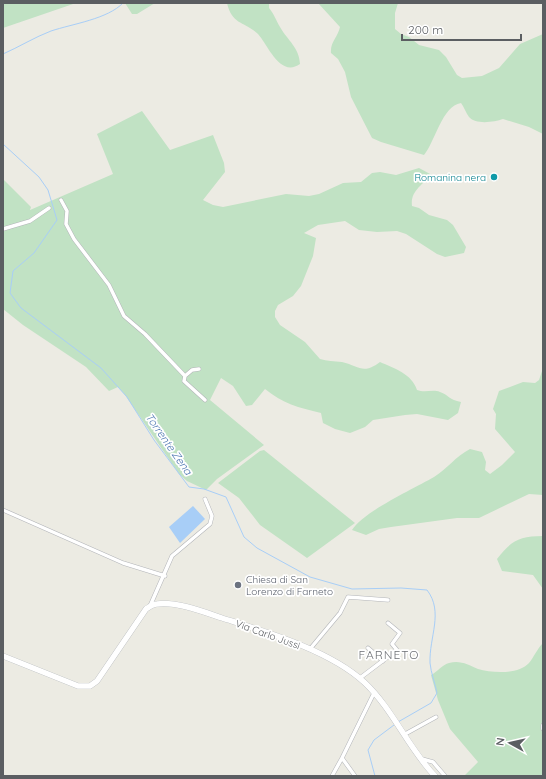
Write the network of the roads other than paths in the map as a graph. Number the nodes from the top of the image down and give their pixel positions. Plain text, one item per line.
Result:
1 (62, 200) dead end
2 (49, 208) dead end
3 (3, 229) edge
4 (199, 369) dead end
5 (185, 376) junction
6 (205, 400) dead end
7 (205, 499) dead end
8 (3, 510) edge
9 (165, 576) junction
10 (388, 600) dead end
11 (150, 606) junction
12 (388, 623) dead end
13 (368, 648) dead end
14 (310, 649) junction
15 (3, 656) edge
16 (383, 661) junction
17 (360, 678) junction
18 (374, 693) junction
19 (436, 717) dead end
20 (543, 724) edge
21 (543, 729) edge
22 (404, 731) junction
23 (342, 758) junction
24 (422, 759) junction
25 (332, 776) edge
26 (354, 776) edge
27 (435, 776) edge
28 (445, 776) edge

1 - 5 street
2 - 3 street
4 - 5 street
5 - 6 street
7 - 9 street
8 - 9 street
9 - 11 street
10 - 14 street
11 - 14 street, Via Carlo Jussi
11 - 15 street
12 - 16 street
13 - 16 street
14 - 17 street, Via Carlo Jussi
16 - 17 street
17 - 18 street, Via Carlo Jussi
18 - 22 street, Via Carlo Jussi
18 - 23 street
19 - 22 street
20 - 21 street
22 - 24 street, Via Carlo Jussi
23 - 25 street
23 - 26 street
24 - 27 street, Via Carlo Jussi
24 - 28 street

